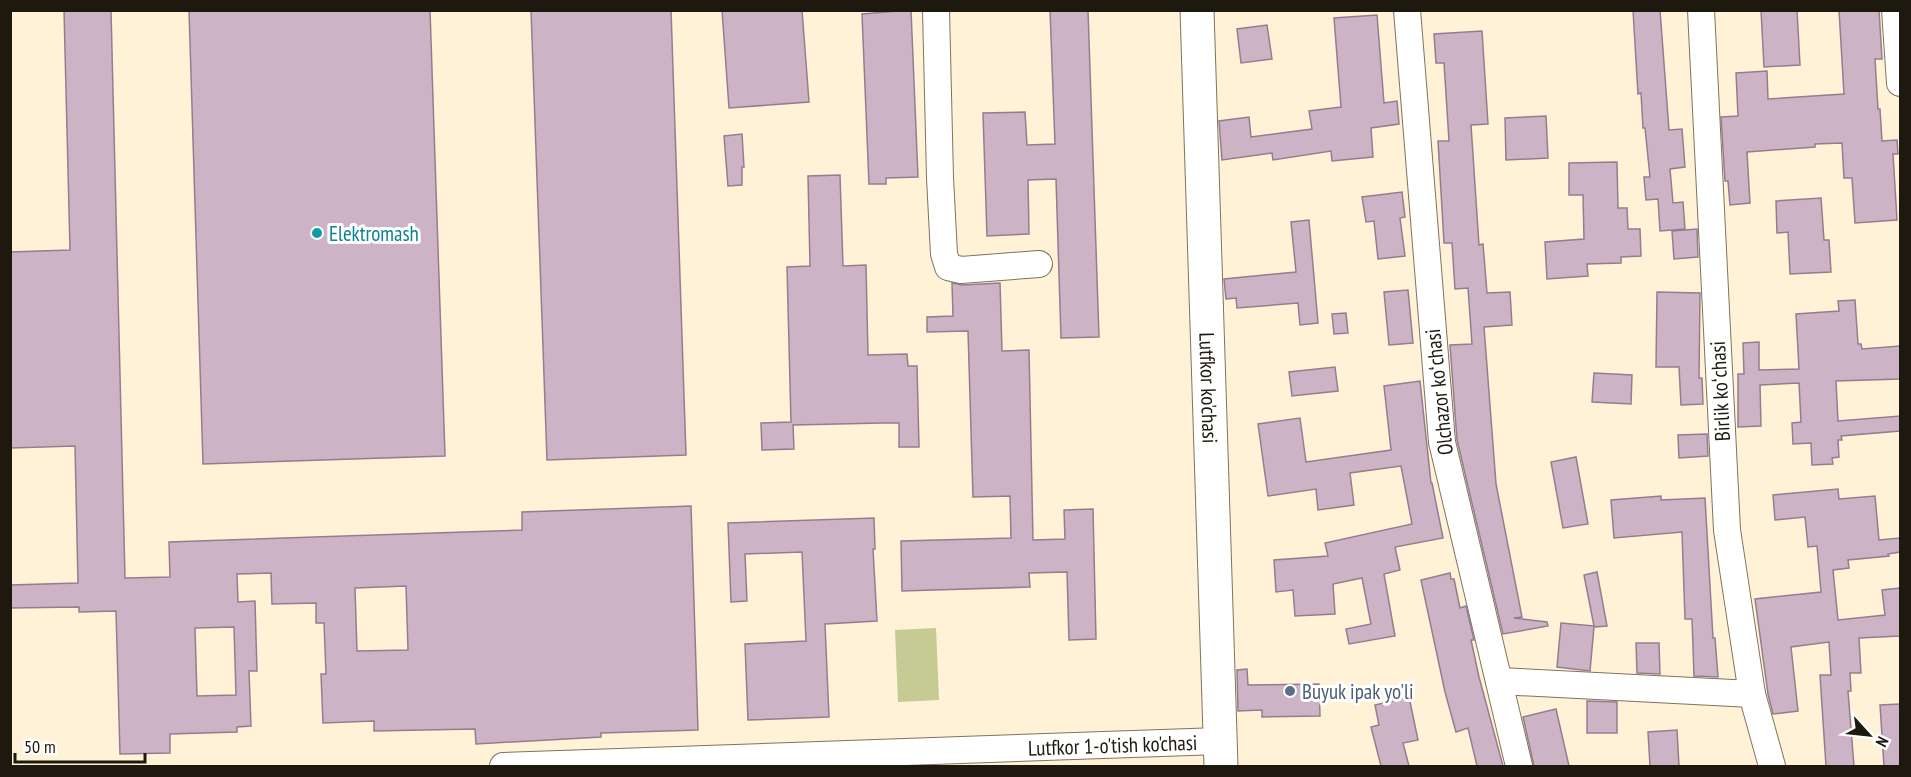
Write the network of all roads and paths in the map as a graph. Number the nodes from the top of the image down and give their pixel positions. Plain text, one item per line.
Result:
1 (936, 10) edge
2 (1178, 10) edge
3 (1197, 10) edge
4 (1407, 10) edge
5 (1701, 10) edge
6 (1895, 10) edge
7 (1900, 68) edge
8 (1039, 264) dead end
9 (1499, 681) junction
10 (1752, 694) junction
11 (1209, 754) edge
12 (503, 766) edge
13 (1519, 766) edge
14 (1772, 766) edge

1 - 8 street
2 - 11 main road, Lutfkor ko'chasi
3 - 11 main road, Lutfkor ko'chasi
4 - 9 street, Olchazor koʻchasi
5 - 10 street, Birlik koʻchasi
6 - 7 street
9 - 10 street
9 - 13 street, Olchazor koʻchasi
10 - 14 street, Birlik koʻchasi
11 - 12 street, Lutfkor 1-o'tish ko'chasi

